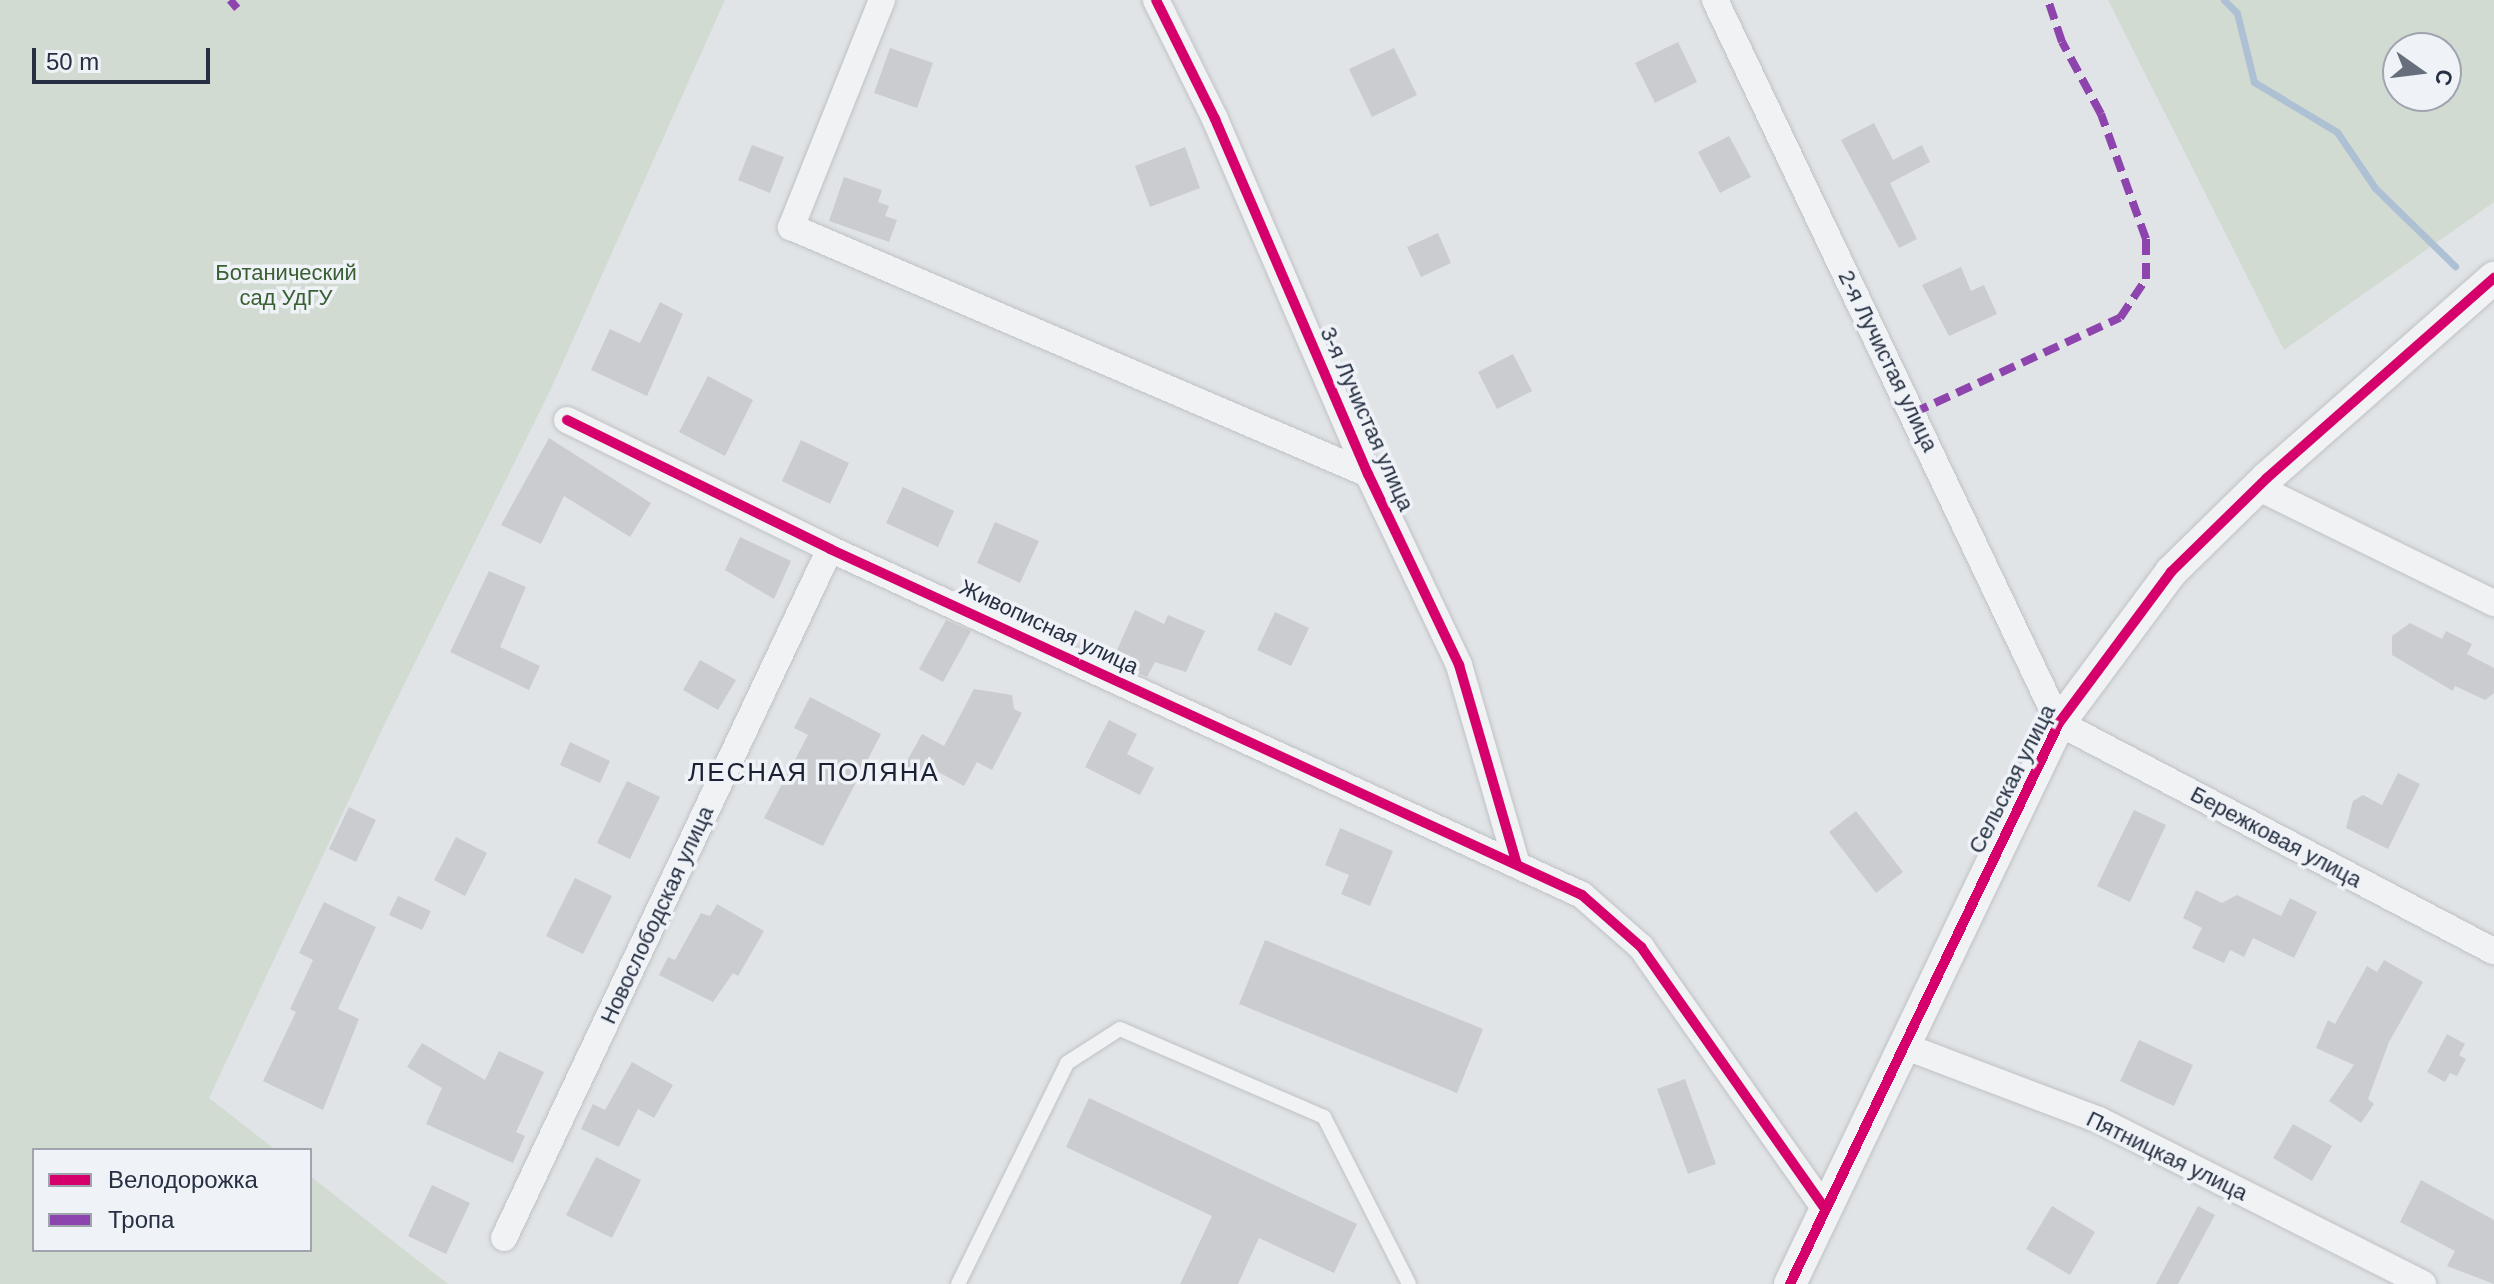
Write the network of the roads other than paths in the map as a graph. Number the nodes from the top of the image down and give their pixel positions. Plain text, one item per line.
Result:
1 (882, 0) edge
2 (1156, 0) edge
3 (1715, 0) edge
4 (2494, 278) edge
5 (567, 420) dead end
6 (1368, 474) junction
7 (2257, 487) junction
8 (830, 549) junction
9 (2494, 603) edge
10 (2059, 723) junction
11 (1517, 864) junction
12 (2494, 951) edge
13 (1904, 1046) junction
14 (1825, 1209) junction
15 (504, 1238) dead end
16 (958, 1284) edge
17 (1409, 1284) edge
18 (1790, 1284) edge
19 (2423, 1284) edge

1 - 6 street, 3-я Лучистая улица
2 - 6 street, 3-я Лучистая улица
3 - 10 street, 2-я Лучистая улица
4 - 7 street, Сельская улица
5 - 8 street, Живописная улица
6 - 11 street, 3-я Лучистая улица
7 - 9 street
7 - 10 street, Сельская улица
8 - 11 street, Живописная улица
8 - 15 street, Новослободская улица
10 - 12 street, Бережковая улица
10 - 13 street, Сельская улица
11 - 14 street, Живописная улица
13 - 14 street, Сельская улица
13 - 19 street, Пятницкая улица
14 - 18 street, Сельская улица
16 - 17 lane

